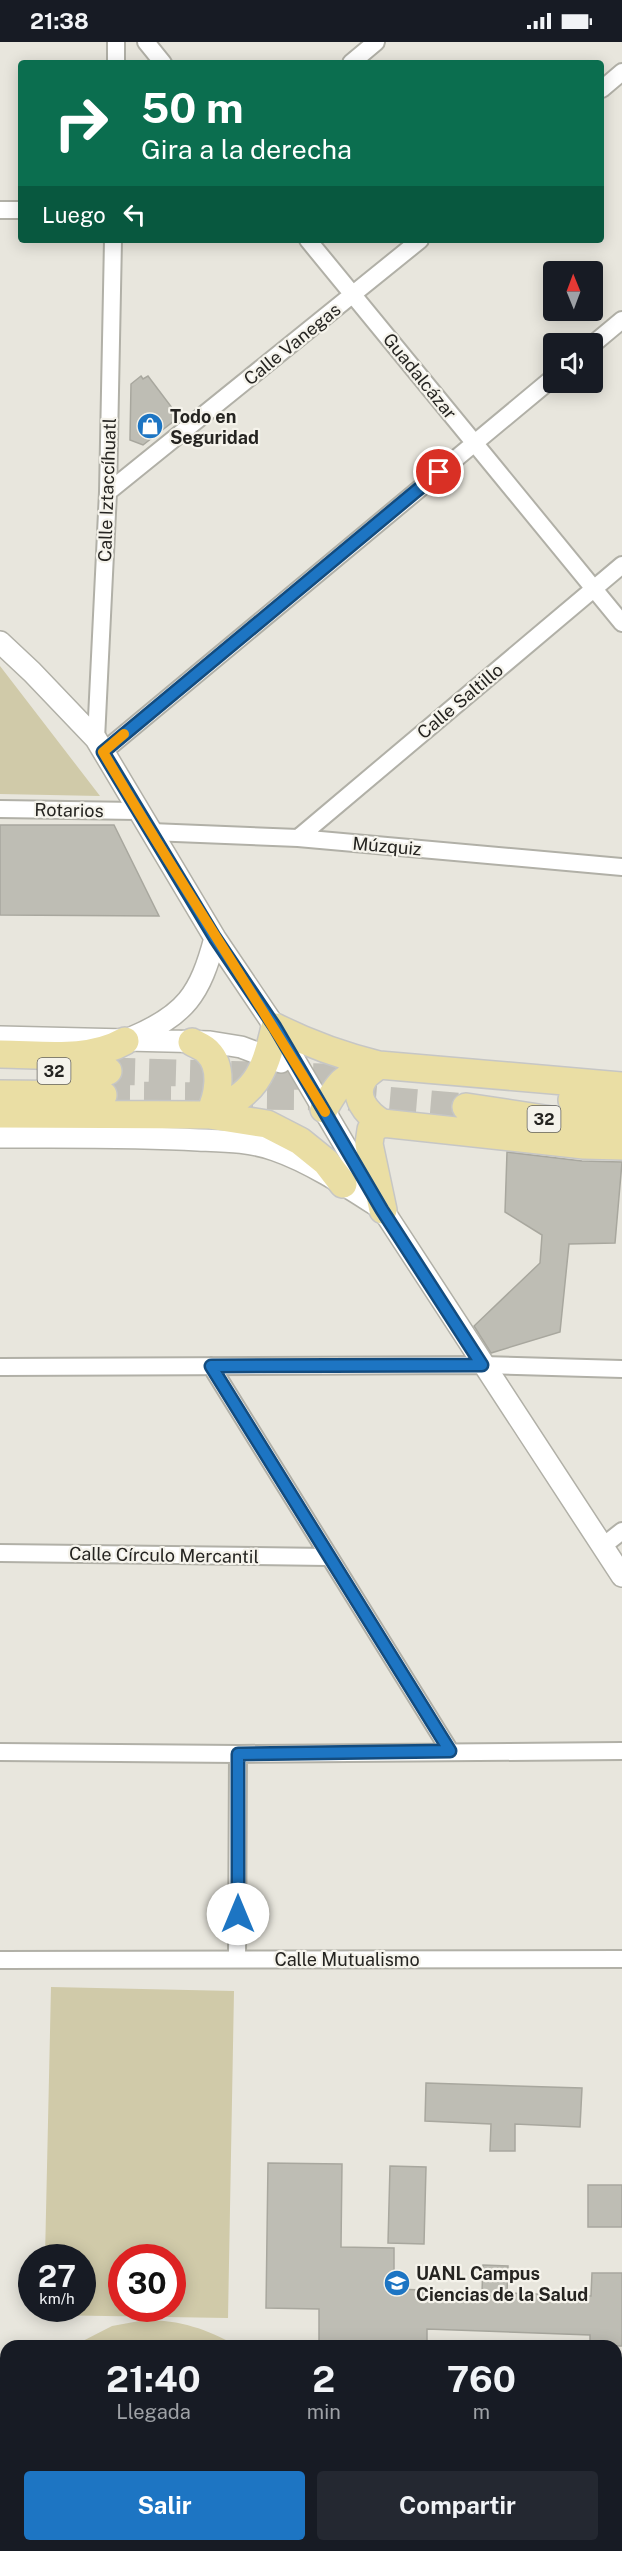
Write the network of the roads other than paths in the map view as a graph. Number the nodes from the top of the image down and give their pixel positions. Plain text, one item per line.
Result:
1 (116, 42) edge
2 (146, 42) edge
3 (376, 42) edge
4 (116, 60) edge
5 (161, 60) edge
6 (355, 60) edge
7 (622, 72) edge
8 (604, 87) edge
9 (0, 210) edge
10 (18, 210) edge
11 (113, 243) edge
12 (310, 243) edge
13 (416, 243) edge
14 (353, 295) junction
15 (622, 320) edge
16 (603, 336) edge
17 (543, 386) edge
18 (475, 443) junction
19 (108, 492) junction
20 (622, 565) edge
21 (594, 588) junction
22 (622, 623) edge
23 (0, 642) edge
24 (99, 746) junction
25 (0, 809) edge
26 (138, 811) junction
27 (151, 832) junction
28 (298, 838) junction
29 (622, 867) edge
30 (215, 938) junction
31 (275, 1027) junction
32 (0, 1037) edge
33 (125, 1041) junction
34 (192, 1042) junction
35 (0, 1054) edge
36 (268, 1056) junction
37 (379, 1065) junction
38 (0, 1071) edge
39 (300, 1072) junction
40 (622, 1086) edge
41 (0, 1094) edge
42 (622, 1105) edge
43 (324, 1109) junction
44 (0, 1114) edge
45 (209, 1115) junction
46 (382, 1123) junction
47 (622, 1131) edge
48 (0, 1137) edge
49 (158, 1138) junction
50 (622, 1146) edge
51 (343, 1184) junction
52 (382, 1210) junction
53 (482, 1365) junction
54 (211, 1366) junction
55 (0, 1367) edge
56 (622, 1369) edge
57 (622, 1531) edge
58 (603, 1546) junction
59 (0, 1553) edge
60 (328, 1557) junction
61 (622, 1576) edge
62 (450, 1751) junction
63 (622, 1751) edge
64 (0, 1752) edge
65 (238, 1754) junction
66 (237, 1959) junction
67 (622, 1959) edge
68 (0, 1960) edge

1 - 4 street
2 - 5 street
3 - 6 street
7 - 8 street
9 - 10 street
11 - 19 street, Calle Iztaccíhuatl
12 - 14 street, Guadalcázar
13 - 14 street, Calle Vanegas
14 - 18 street, Guadalcázar
14 - 19 street, Calle Vanegas
15 - 16 street
17 - 18 street
18 - 21 street, Guadalcázar
18 - 24 street
19 - 24 street, Calle Iztaccíhuatl
20 - 21 street, Calle Saltillo
21 - 22 street, Guadalcázar
21 - 28 street, Calle Saltillo
23 - 24 street
24 - 26 street
25 - 26 street, Rotarios
26 - 27 street
27 - 28 street, Múzquiz
27 - 30 street
28 - 29 street, Múzquiz
30 - 31 street
30 - 33 street
31 - 36 main road
31 - 37 main road
31 - 39 street
32 - 33 street
33 - 34 street
33 - 35 main road
34 - 36 street
34 - 45 main road
36 - 39 street
36 - 45 main road
37 - 40 main road
37 - 43 main road
37 - 46 main road
38 - 41 main road, 32
39 - 43 street
42 - 47 main road, 32
43 - 52 street
44 - 45 main road
45 - 49 street
45 - 51 main road
46 - 50 main road
46 - 52 main road
48 - 49 street
49 - 51 street
51 - 52 street
52 - 53 street
53 - 54 street
53 - 56 street
53 - 58 street
54 - 55 street
54 - 60 street
57 - 58 street
58 - 61 street
59 - 60 street, Calle Círculo Mercantil
60 - 62 street
62 - 63 street
62 - 65 street
64 - 65 street
65 - 66 street
66 - 67 street, Calle Mutualismo
66 - 68 street, Calle Mutualismo

